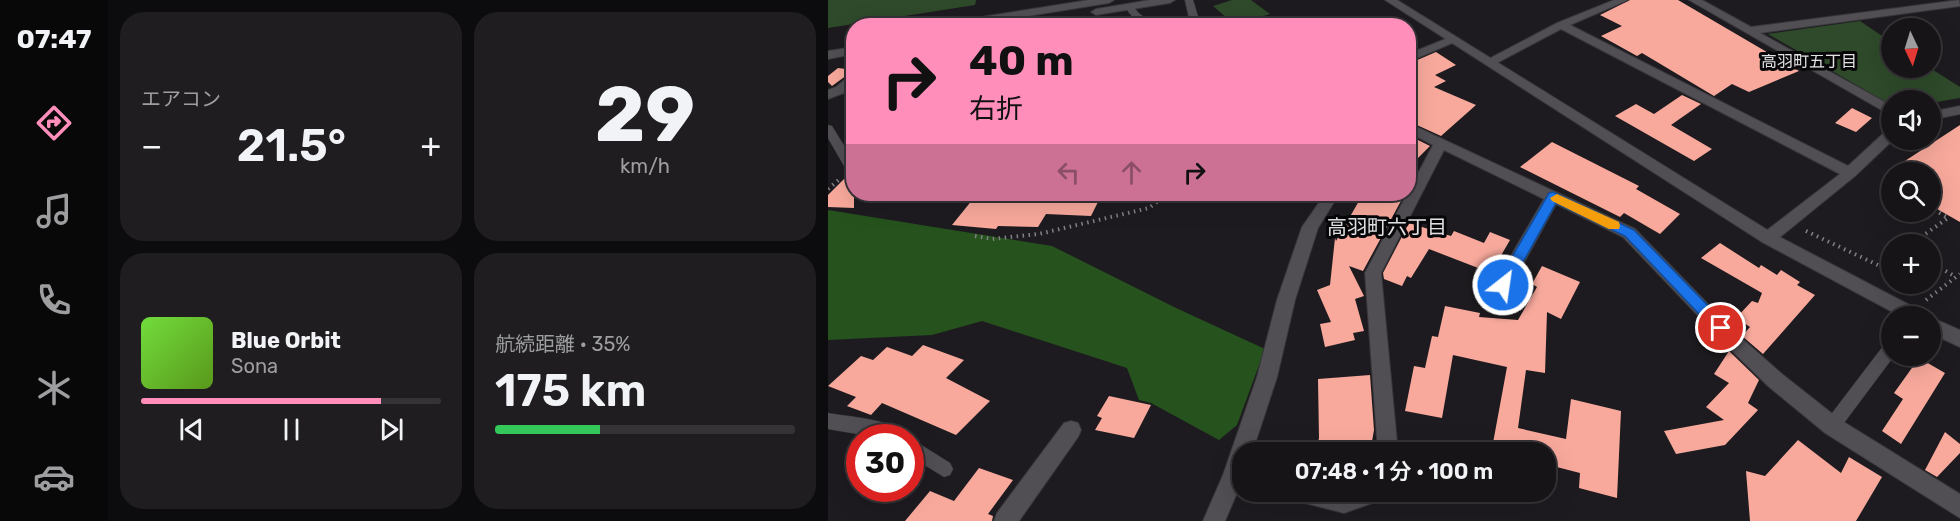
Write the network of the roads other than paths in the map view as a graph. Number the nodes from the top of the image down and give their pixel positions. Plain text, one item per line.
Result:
1 (1109, 0) edge
2 (1170, 0) edge
3 (1189, 0) edge
4 (1390, 0) edge
5 (1623, 0) edge
6 (1694, 0) edge
7 (1960, 3) edge
8 (1130, 6) junction
9 (994, 18) edge
10 (1059, 18) edge
11 (1139, 18) edge
12 (1194, 18) edge
13 (1561, 25) junction
14 (1749, 31) junction
15 (1452, 39) junction
16 (846, 40) edge
17 (828, 43) edge
18 (846, 52) edge
19 (828, 55) edge
20 (1416, 55) edge
21 (1489, 62) junction
22 (846, 84) edge
23 (828, 95) edge
24 (1881, 106) edge
25 (1960, 110) edge
26 (1941, 114) edge
27 (828, 128) edge
28 (1416, 131) edge
29 (1441, 143) junction
30 (1881, 143) edge
31 (846, 159) edge
32 (1850, 173) junction
33 (1416, 191) edge
34 (1553, 196) junction
35 (1327, 201) edge
36 (1411, 201) edge
37 (1768, 238) junction
38 (1503, 285) dead end
39 (1896, 306) edge
40 (1941, 330) edge
41 (1960, 339) edge
42 (1881, 361) edge
43 (828, 421) edge
44 (846, 424) edge
45 (1832, 426) junction
46 (1071, 430) dead end
47 (1248, 442) edge
48 (1387, 442) edge
49 (924, 455) edge
50 (944, 469) dead end
51 (1232, 489) edge
52 (1960, 507) edge
53 (1005, 521) edge
54 (1214, 521) edge

1 - 9 street
2 - 8 street
3 - 12 lane
4 - 15 street
5 - 13 street
6 - 14 street
7 - 14 street
8 - 10 street
8 - 11 lane
13 - 21 street
13 - 32 street
14 - 24 street
15 - 20 street
15 - 21 street
16 - 17 street
18 - 19 street
21 - 37 street
22 - 23 street
25 - 26 street
27 - 31 lane
28 - 29 street
29 - 33 street
29 - 34 street
30 - 32 street
32 - 37 street
34 - 38 street
34 - 45 street
35 - 47 street
36 - 48 street
37 - 39 street
40 - 41 street
42 - 45 lane
43 - 44 lane
45 - 52 street
46 - 53 street
49 - 50 lane
51 - 54 street

